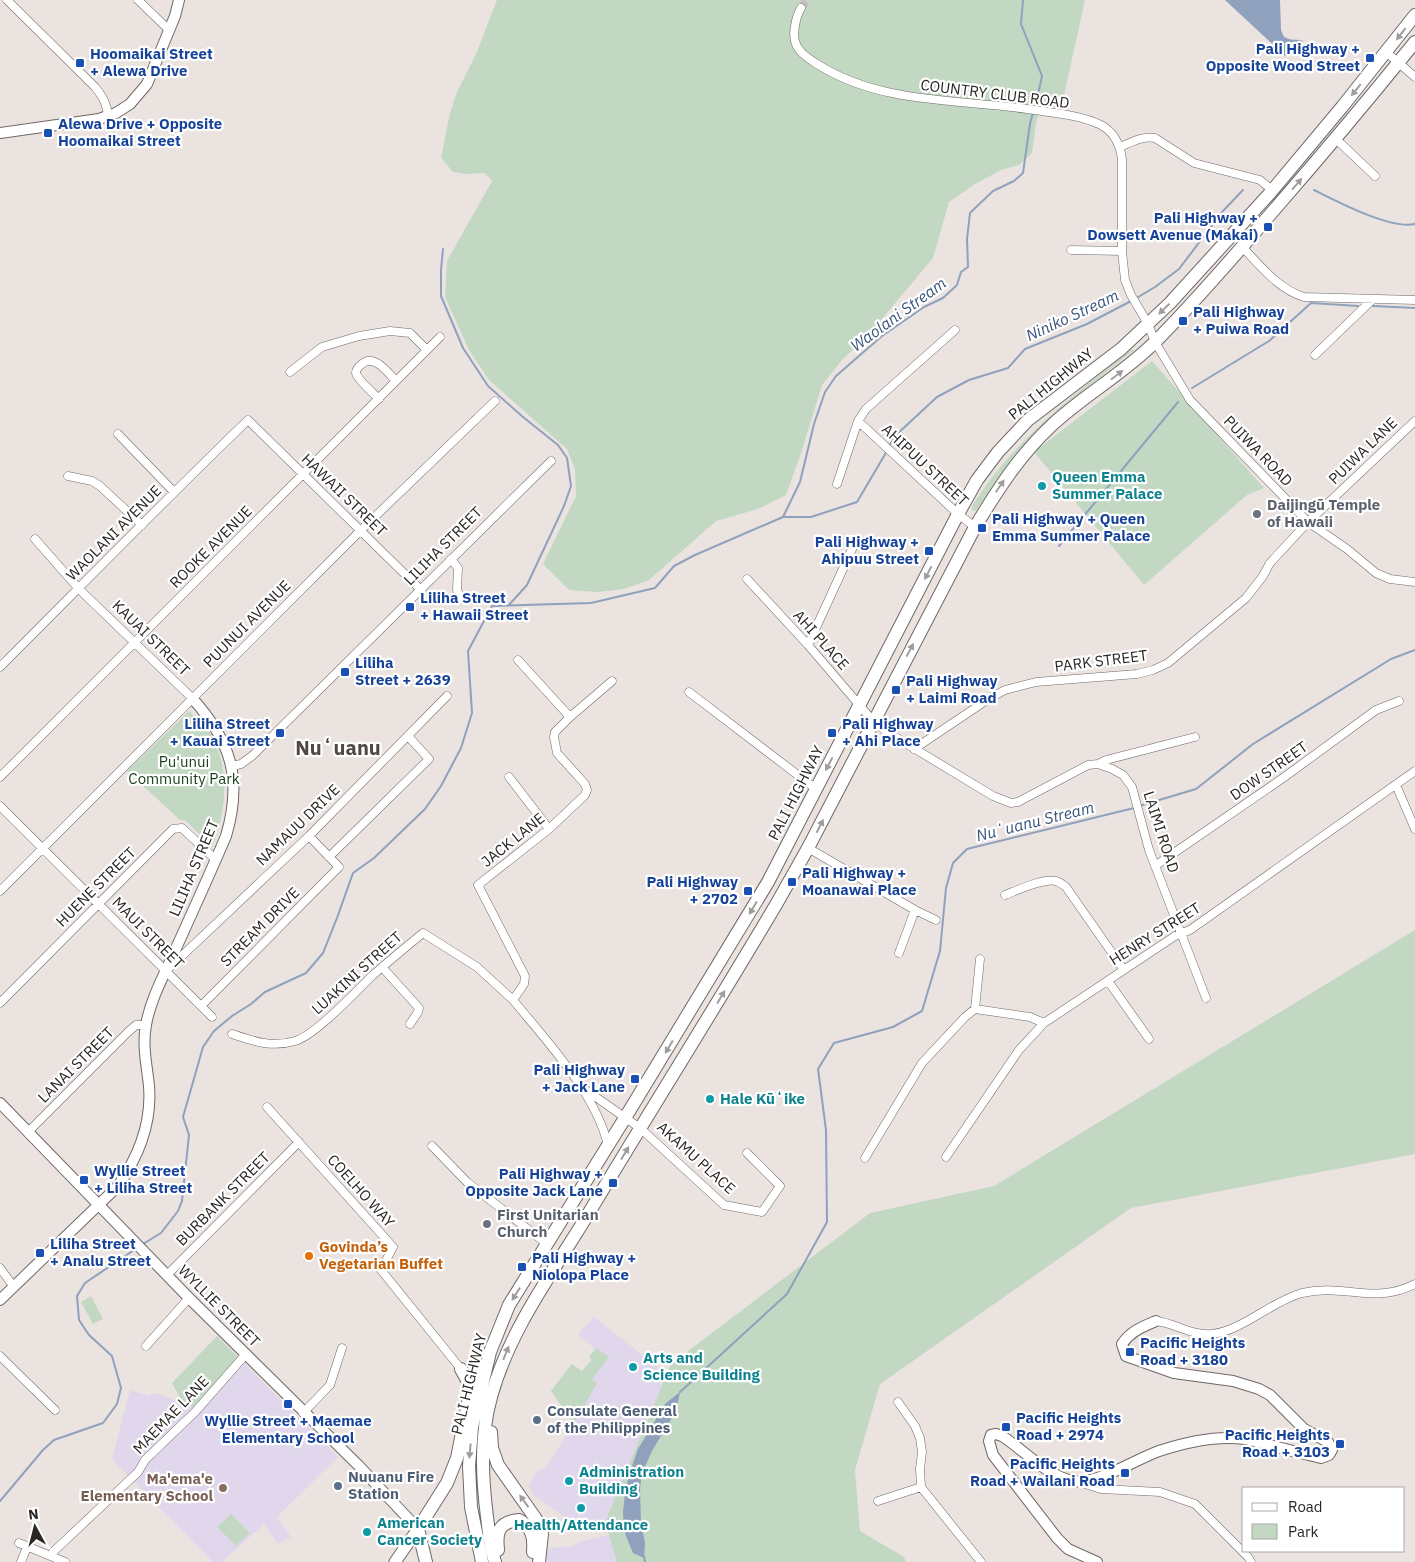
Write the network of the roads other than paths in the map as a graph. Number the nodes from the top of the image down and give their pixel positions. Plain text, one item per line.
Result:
1 (7, 0) edge
2 (138, 0) edge
3 (179, 0) edge
4 (801, 8) tunnel mouth
5 (1415, 15) edge
6 (169, 30) junction
7 (1415, 42) edge
8 (1386, 52) junction
9 (1399, 62) junction
10 (1415, 78) edge
11 (108, 116) junction
12 (0, 133) edge
13 (1336, 139) junction
14 (1120, 147) junction
15 (1375, 176) dead end
16 (1271, 191) junction
17 (1242, 247) junction
18 (1071, 250) dead end
19 (1122, 251) junction
20 (1196, 273) junction
21 (1373, 299) junction
22 (1415, 300) edge
23 (1148, 324) junction
24 (954, 330) dead end
25 (440, 337) dead end
26 (1155, 342) junction
27 (426, 349) junction
28 (1315, 355) dead end
29 (290, 372) dead end
30 (396, 381) junction
31 (379, 399) junction
32 (495, 401) dead end
33 (248, 420) joint
34 (858, 421) junction
35 (1415, 421) edge
36 (118, 434) dead end
37 (550, 461) dead end
38 (303, 475) junction
39 (68, 476) dead end
40 (837, 484) dead end
41 (174, 492) junction
42 (958, 514) junction
43 (1308, 522) junction
44 (142, 526) junction
45 (975, 528) junction
46 (361, 530) junction
47 (35, 539) dead end
48 (853, 547) dead end
49 (451, 559) junction
50 (747, 579) dead end
51 (1415, 582) edge
52 (78, 588) junction
53 (421, 590) junction
54 (462, 599) dead end
55 (133, 643) junction
56 (808, 645) junction
57 (518, 660) dead end
58 (0, 667) edge
59 (612, 680) dead end
60 (689, 692) dead end
61 (447, 696) dead end
62 (192, 698) junction
63 (1399, 701) dead end
64 (861, 705) junction
65 (570, 717) junction
66 (873, 720) junction
67 (408, 736) junction
68 (1195, 737) dead end
69 (914, 749) junction
70 (1098, 764) junction
71 (232, 766) junction
72 (1415, 770) edge
73 (0, 777) edge
74 (510, 777) dead end
75 (1396, 785) junction
76 (816, 788) junction
77 (0, 806) edge
78 (549, 829) junction
79 (1415, 829) edge
80 (309, 836) junction
81 (43, 848) junction
82 (808, 848) junction
83 (329, 857) junction
84 (216, 860) junction
85 (1155, 866) junction
86 (0, 890) edge
87 (1006, 895) dead end
88 (98, 904) junction
89 (915, 910) junction
90 (936, 920) dead end
91 (1182, 932) junction
92 (899, 953) dead end
93 (980, 959) dead end
94 (382, 967) junction
95 (1124, 970) junction
96 (166, 971) junction
97 (1108, 981) junction
98 (1206, 998) dead end
99 (513, 1000) junction
100 (0, 1003) edge
101 (201, 1006) junction
102 (975, 1009) junction
103 (212, 1017) dead end
104 (1044, 1023) junction
105 (410, 1024) dead end
106 (146, 1025) junction
107 (232, 1034) dead end
108 (1149, 1039) dead end
109 (582, 1087) junction
110 (0, 1103) edge
111 (267, 1107) dead end
112 (625, 1118) junction
113 (640, 1128) junction
114 (29, 1131) junction
115 (299, 1142) junction
116 (432, 1146) dead end
117 (608, 1146) junction
118 (747, 1153) dead end
119 (946, 1157) dead end
120 (865, 1158) dead end
121 (100, 1204) junction
122 (547, 1244) junction
123 (0, 1268) edge
124 (167, 1275) junction
125 (1415, 1284) edge
126 (14, 1287) junction
127 (189, 1298) junction
128 (0, 1300) edge
129 (1156, 1321) joint
130 (146, 1346) dead end
131 (342, 1348) dead end
132 (490, 1352) junction
133 (246, 1354) junction
134 (0, 1356) edge
135 (482, 1365) junction
136 (461, 1369) junction
137 (470, 1393) junction
138 (490, 1399) junction
139 (898, 1402) dead end
140 (54, 1410) dead end
141 (304, 1413) junction
142 (1078, 1481) junction
143 (921, 1487) junction
144 (878, 1501) dead end
145 (418, 1529) junction
146 (19, 1543) dead end
147 (27, 1547) junction
148 (1242, 1551) edge
149 (1243, 1552) edge
150 (51, 1556) junction
151 (21, 1562) edge
152 (65, 1562) edge
153 (395, 1562) edge
154 (426, 1562) edge
155 (434, 1562) edge
156 (482, 1562) edge
157 (495, 1562) edge
158 (501, 1562) edge
159 (531, 1562) edge
160 (539, 1562) edge
161 (981, 1562) edge
162 (1098, 1562) edge
163 (1251, 1562) edge

1 - 11 street
2 - 6 street
3 - 6 street
4 - 14 street, COUNTRY CLUB ROAD
5 -> 8 highway, PALI HIGHWAY
6 - 11 street
7 - 9 highway, PALI HIGHWAY
8 - 9 street
8 -> 16 highway, PALI HIGHWAY
9 - 10 street
9 - 13 highway, PALI HIGHWAY
11 - 12 street
13 - 15 street
17 -> 13 highway, PALI HIGHWAY
14 - 16 street
14 - 19 street
16 - 17 highway
16 - 20 highway, PALI HIGHWAY
17 - 20 highway
17 - 21 street
17 - 26 highway, PALI HIGHWAY
18 - 19 street
19 - 23 street
20 -> 23 highway, PALI HIGHWAY
21 - 22 street
21 - 28 street
23 - 26 street
23 - 42 highway, PALI HIGHWAY
24 - 34 street
25 - 27 street, ROOKE AVENUE
26 - 43 street, PUIWA ROAD
45 -> 26 highway, PALI HIGHWAY
27 - 29 street
27 - 30 street, ROOKE AVENUE
30 - 31 street, ROOKE AVENUE
30 - 31 street
31 - 38 street, ROOKE AVENUE
32 - 46 street, PUUNUI AVENUE
33 - 38 street, HAWAII STREET
33 - 41 street, WAOLANI AVENUE
34 - 40 street
34 - 42 street, AHIPUU STREET
35 - 43 street, PUIWA LANE
36 - 41 street
37 - 49 street, LILIHA STREET
38 - 46 street, HAWAII STREET
38 - 55 street, ROOKE AVENUE
39 - 44 street
41 - 44 street, WAOLANI AVENUE
42 - 45 street, AHIPUU STREET
42 -> 64 highway, PALI HIGHWAY
43 - 51 street, PUIWA ROAD
43 - 69 street, PARK STREET
44 - 52 street, WAOLANI AVENUE
66 -> 45 highway, PALI HIGHWAY
46 - 53 street, HAWAII STREET
46 - 62 street, PUUNUI AVENUE
47 - 52 street, KAUAI STREET
48 - 56 street
49 - 53 street, LILIHA STREET
49 - 54 street
50 - 56 street, AHI PLACE
52 - 55 street, KAUAI STREET
52 - 58 street, WAOLANI AVENUE
53 - 71 street, LILIHA STREET
55 - 62 street, KAUAI STREET
55 - 73 street, ROOKE AVENUE
56 - 64 street, AHI PLACE
57 - 65 street
59 - 65 street, JACK LANE
60 - 76 street
61 - 67 street, NAMAUU DRIVE
62 - 71 street, KAUAI STREET
62 - 81 street, PUUNUI AVENUE
63 - 85 street, DOW STREET
64 - 66 street, AHI PLACE
64 -> 76 highway, PALI HIGHWAY
65 - 78 street, JACK LANE
66 - 69 street
82 -> 66 highway, PALI HIGHWAY
67 - 80 street, NAMAUU DRIVE
67 - 83 street
68 - 70 street
69 - 70 street
70 - 85 street, LAIMI ROAD
71 - 84 street, LILIHA STREET
72 - 75 street, HENRY STREET
74 - 78 street
75 - 79 street
75 - 91 street, HENRY STREET
76 -> 112 highway, PALI HIGHWAY
77 - 81 street, MAUI STREET
78 - 99 street, JACK LANE
80 - 83 street
80 - 96 street, NAMAUU DRIVE
81 - 86 street, PUUNUI AVENUE
81 - 88 street, MAUI STREET
82 - 89 street
113 -> 82 highway, PALI HIGHWAY
83 - 101 street, STREAM DRIVE
84 - 88 street, HUENE STREET
84 - 96 street, LILIHA STREET
85 - 91 street, LAIMI ROAD
87 - 95 street
88 - 96 street, MAUI STREET
88 - 100 street, HUENE STREET
89 - 90 street
89 - 92 street
91 - 95 street, HENRY STREET
91 - 98 street, LAIMI ROAD
93 - 102 street
94 - 99 street, LUAKINI STREET
94 - 105 street
94 - 107 street, LUAKINI STREET
95 - 97 street, HENRY STREET
96 - 101 street, MAUI STREET
96 - 106 street, LILIHA STREET
97 - 104 street, HENRY STREET
97 - 108 street
99 - 109 street
101 - 103 street, MAUI STREET
102 - 104 street
102 - 120 street
104 - 119 street, HENRY STREET
106 - 114 street, LANAI STREET
106 - 121 street, LILIHA STREET
109 - 112 street
109 - 117 street
110 - 114 street, WYLLIE STREET
111 - 115 street, COELHO WAY
112 - 113 street, AKAMU PLACE
112 - 117 highway, PALI HIGHWAY
113 - 118 street, AKAMU PLACE
138 -> 113 highway, PALI HIGHWAY
114 - 121 street, WYLLIE STREET
115 - 124 street, BURBANK STREET
115 - 136 street, COELHO WAY
116 - 122 street
117 - 122 highway, PALI HIGHWAY
121 - 124 street, WYLLIE STREET
121 - 126 street, LILIHA STREET
122 -> 132 highway, PALI HIGHWAY
123 - 126 street
124 - 127 street, WYLLIE STREET
125 - 129 street
126 - 128 street, LILIHA STREET
127 - 130 street
127 - 133 street, WYLLIE STREET
129 - 142 street
131 - 141 street
132 - 135 highway
132 -> 156 highway, PALI HIGHWAY
133 - 141 street, WYLLIE STREET
133 - 150 street, MAEMAE LANE
134 - 140 street
135 - 136 highway
135 - 137 highway
136 - 137 highway
137 - 145 highway
138 - 157 highway, PALI HIGHWAY
160 -> 138 highway
139 - 143 street
141 - 145 street, WYLLIE STREET
142 - 148 street
142 - 162 street
143 - 144 street
143 - 161 street
145 - 153 main road
145 - 154 highway
145 - 155 highway
146 - 147 street
147 - 150 street
147 - 151 street
149 - 163 street
150 - 152 street
158 - 159 highway

